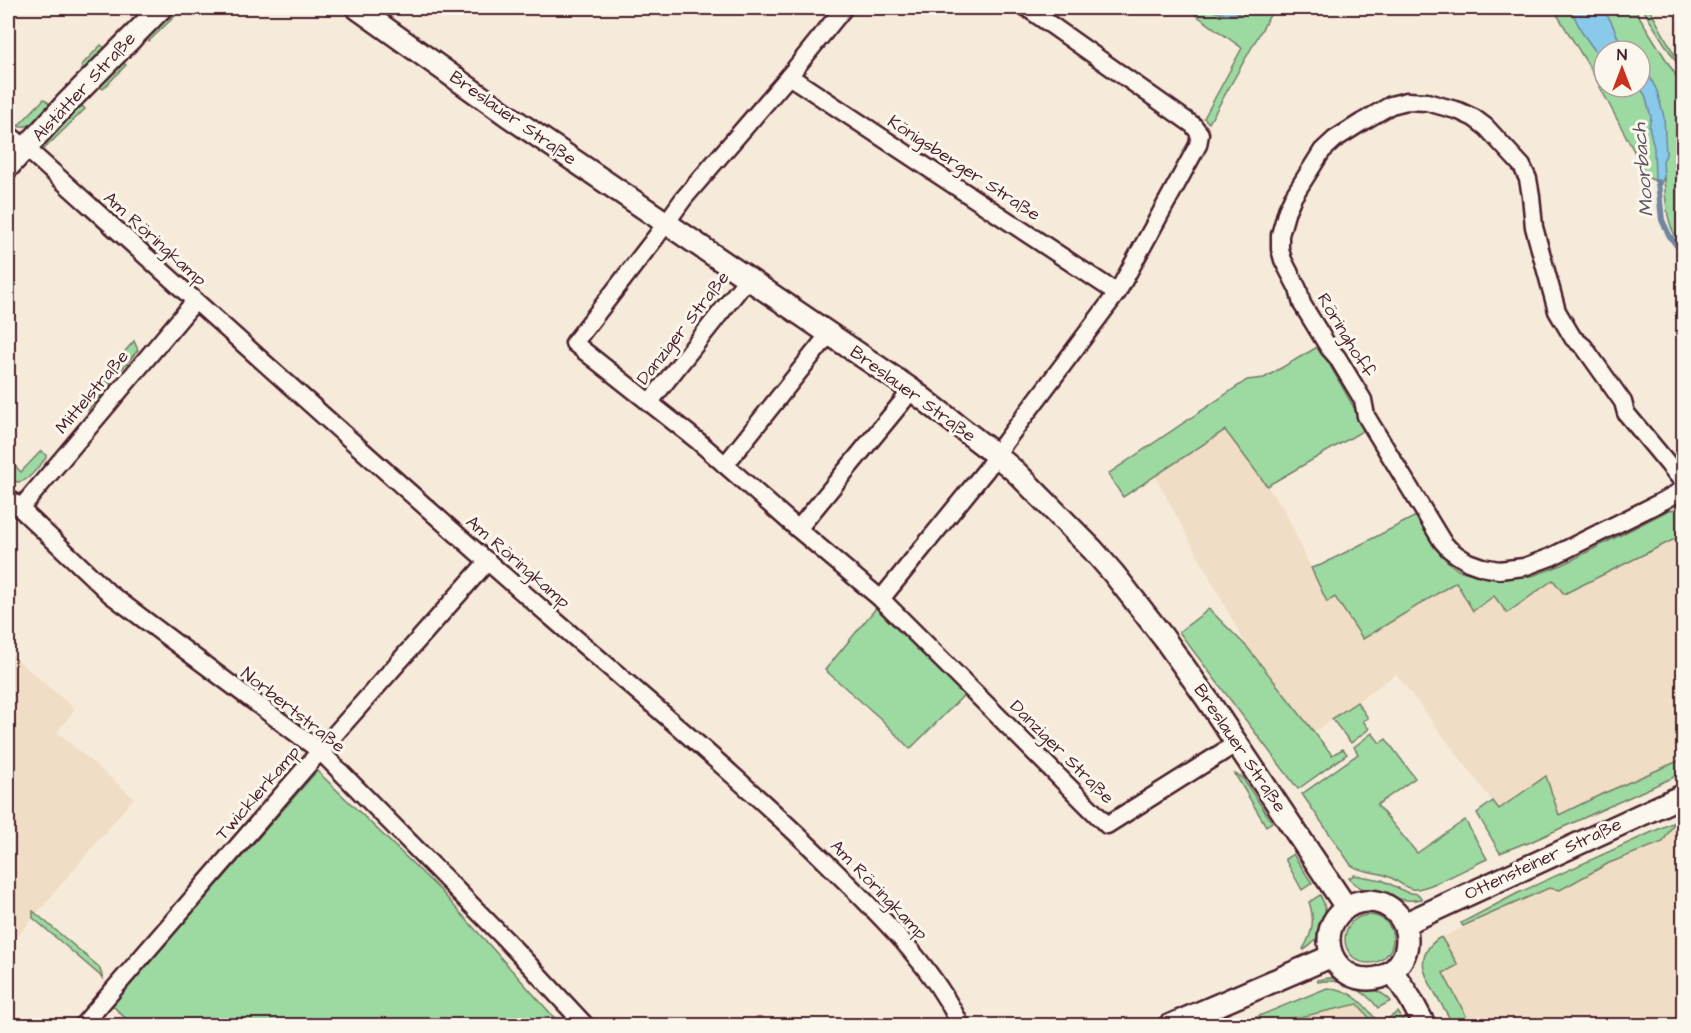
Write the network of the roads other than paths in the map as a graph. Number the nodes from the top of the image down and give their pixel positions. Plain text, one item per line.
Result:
1 (161, 8) edge
2 (357, 8) edge
3 (844, 8) edge
4 (1027, 8) edge
5 (789, 76) junction
6 (8, 134) edge
7 (26, 148) junction
8 (8, 167) edge
9 (667, 223) junction
10 (748, 278) junction
11 (1117, 293) junction
12 (195, 301) junction
13 (829, 334) junction
14 (912, 390) junction
15 (649, 403) junction
16 (996, 454) junction
17 (725, 465) junction
18 (1683, 483) edge
19 (1683, 489) edge
20 (14, 503) edge
21 (798, 529) junction
22 (488, 561) junction
23 (881, 599) junction
24 (1237, 743) junction
25 (320, 752) junction
26 (1683, 795) edge
27 (1346, 907) junction
28 (1404, 924) junction
29 (1332, 956) junction
30 (1393, 972) junction
31 (82, 1026) edge
32 (586, 1026) edge
33 (961, 1026) edge
34 (1169, 1026) edge
35 (1425, 1026) edge

1 - 7 street, Alstätter Straße
2 - 9 street, Breslauer Straße
3 - 5 street
4 - 11 street
5 - 9 street
5 - 11 street, Königsberger Straße
6 - 7 street, Am Röringkamp
7 - 8 street, Alstätter Straße
7 - 12 street, Am Röringkamp
9 - 10 street, Breslauer Straße
9 - 15 street, Danziger Straße
10 - 13 street, Breslauer Straße
10 - 15 street, Danziger Straße
11 - 16 street
12 - 20 street, Mittelstraße
12 - 22 street, Am Röringkamp
13 - 14 street, Breslauer Straße
13 - 17 street
14 - 16 street, Breslauer Straße
14 - 21 street
15 - 17 street, Danziger Straße
16 - 23 street
16 - 24 street, Breslauer Straße
17 - 21 street, Danziger Straße
18 - 19 street, Röringhoff
20 - 25 street, Norbertstraße
21 - 23 street, Danziger Straße
22 - 25 street, Twicklerkamp
22 - 33 street, Am Röringkamp
23 - 24 street, Danziger Straße
24 - 27 street, Breslauer Straße
25 - 31 street, Twicklerkamp
25 - 32 street, Norbertstraße
26 - 28 street, Ottensteiner Straße
27 - 28 street
27 - 29 street
28 - 30 street
29 - 30 street
29 - 34 street
30 - 35 street

